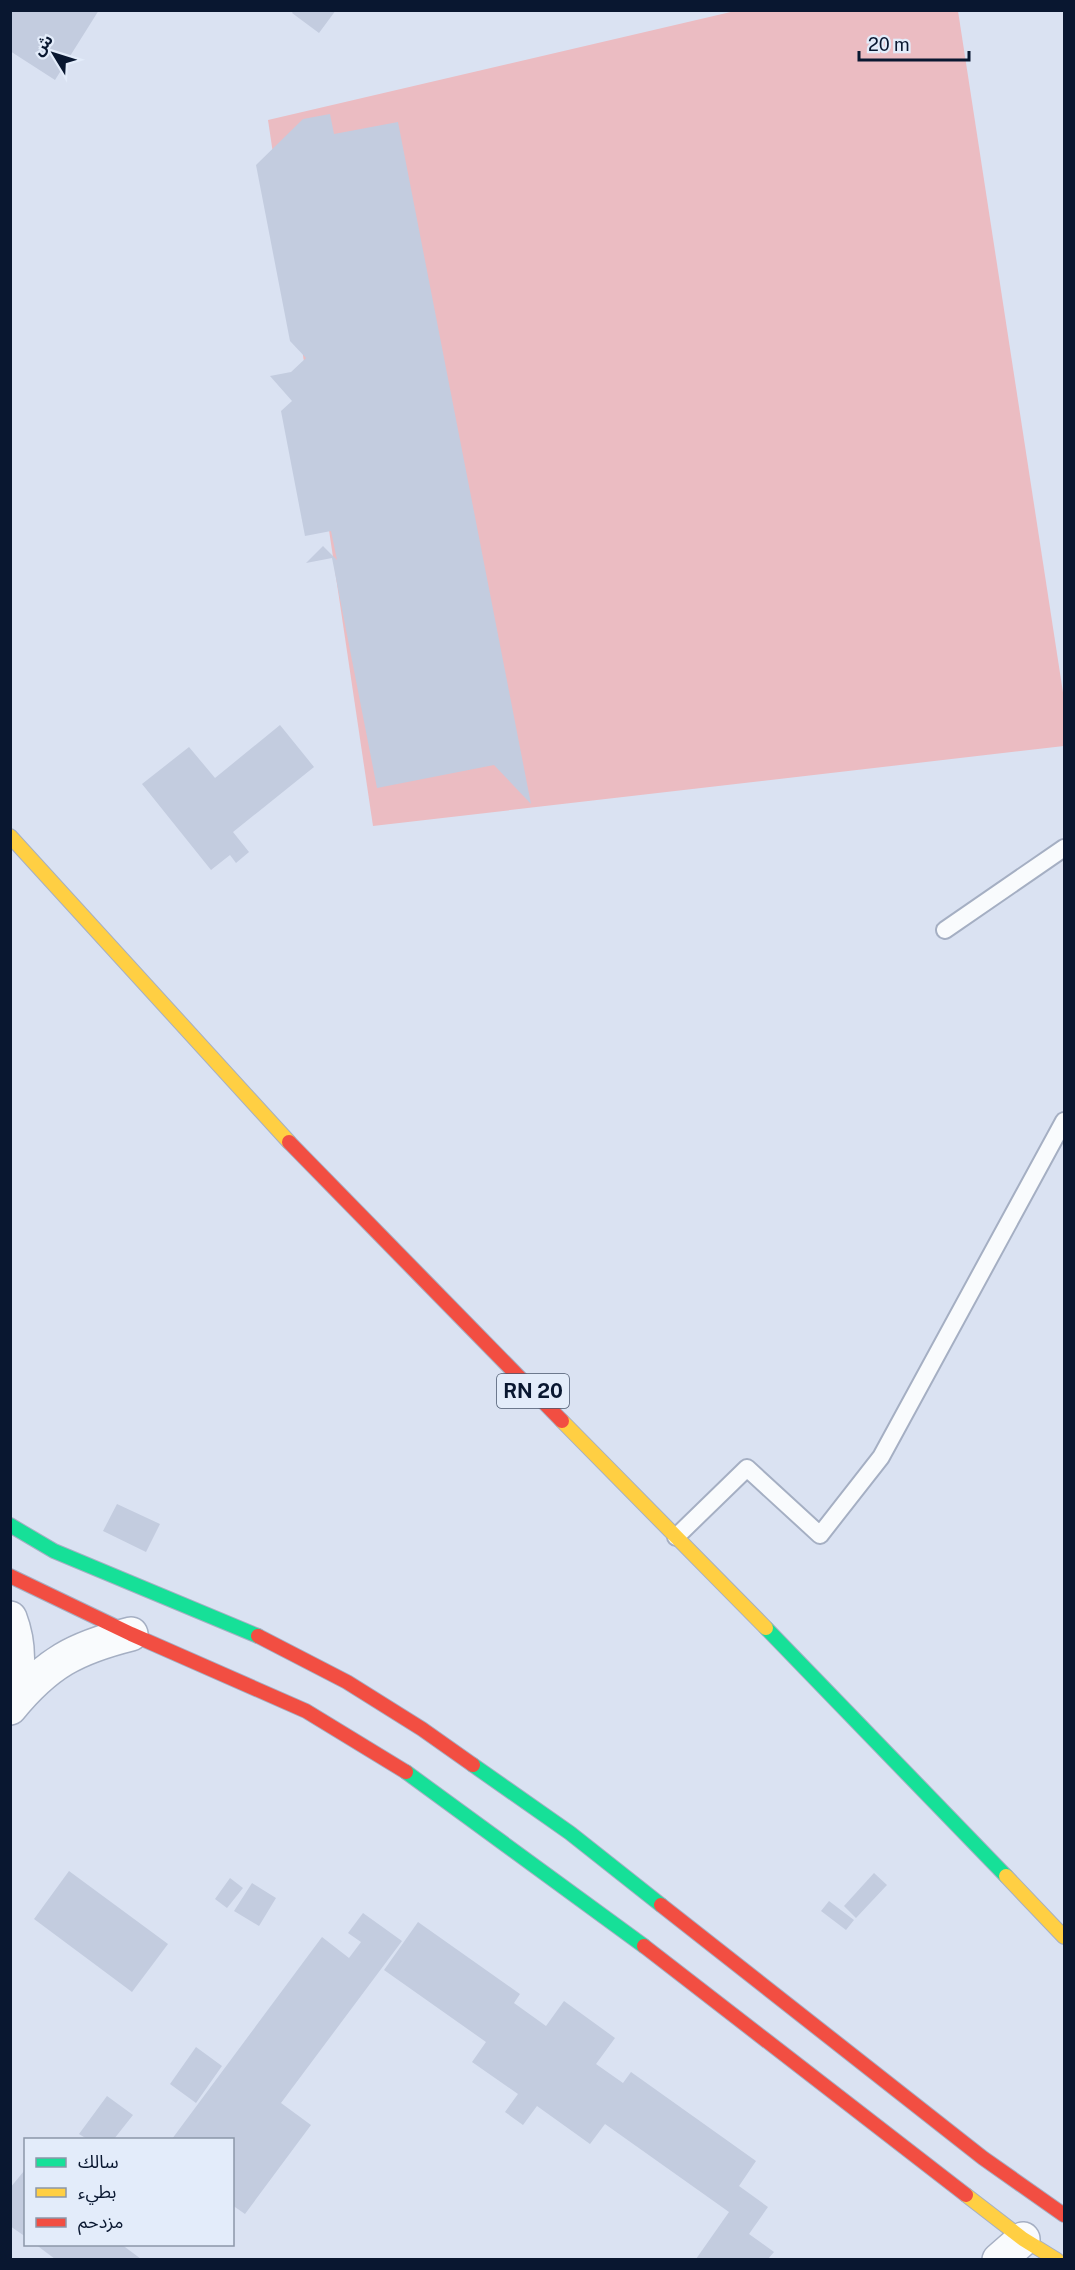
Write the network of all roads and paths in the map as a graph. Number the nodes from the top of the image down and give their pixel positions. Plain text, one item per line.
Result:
1 (10, 836) edge
2 (1065, 848) edge
3 (945, 930) dead end
4 (1065, 1121) edge
5 (10, 1524) edge
6 (676, 1537) junction
7 (10, 1576) edge
8 (10, 1618) edge
9 (131, 1634) junction
10 (10, 1699) edge
11 (10, 1708) edge
12 (1065, 1937) edge
13 (1065, 2216) edge
14 (1023, 2239) junction
15 (999, 2259) edge
16 (1057, 2259) edge

1 - 6 main road, RN 20
2 - 3 lane
4 - 6 lane
5 - 13 main road
6 - 12 main road, RN 20
7 - 9 main road
8 - 10 street
9 - 11 street
9 - 14 main road
14 - 15 street
14 - 16 main road

